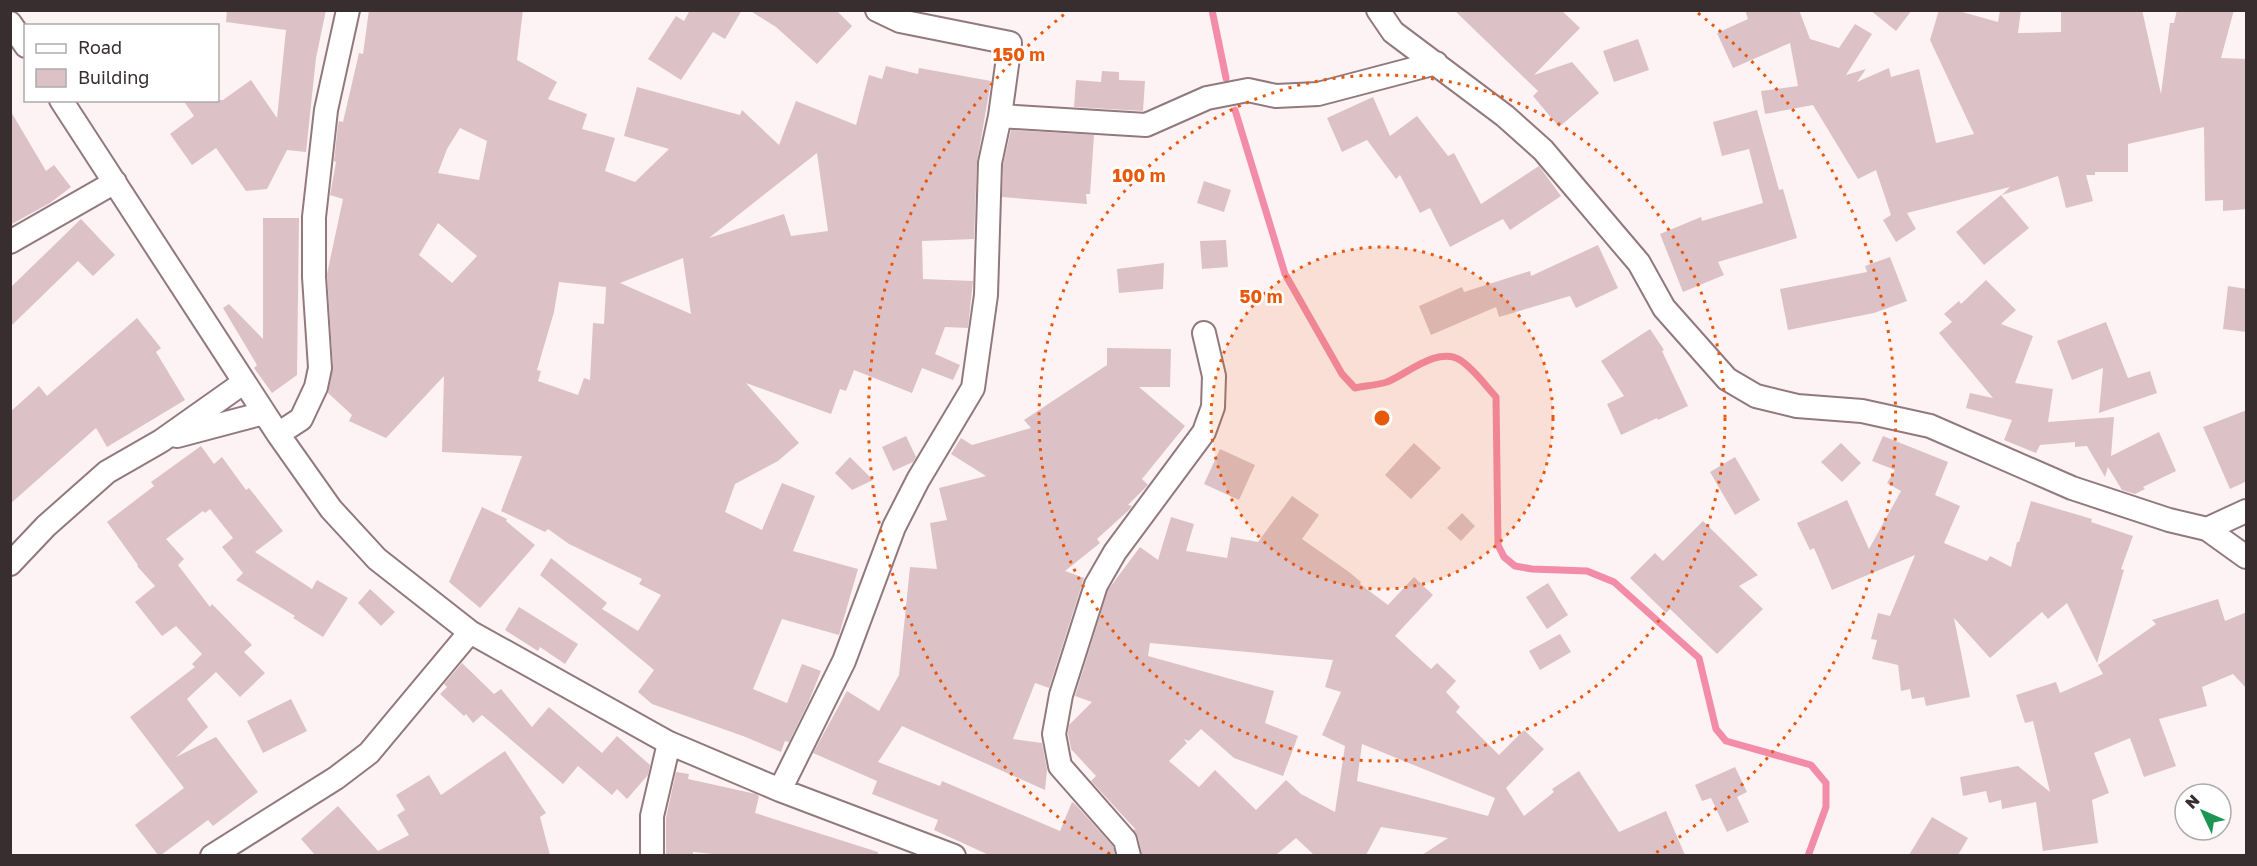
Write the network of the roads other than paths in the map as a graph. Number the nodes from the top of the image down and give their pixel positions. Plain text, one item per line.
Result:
1 (348, 10) edge
2 (877, 10) edge
3 (1378, 10) edge
4 (10, 23) edge
5 (24, 43) edge
6 (1436, 63) junction
7 (62, 102) edge
8 (1000, 116) junction
9 (115, 182) junction
10 (10, 242) edge
11 (1204, 333) dead end
12 (243, 383) junction
13 (264, 413) junction
14 (278, 434) junction
15 (161, 441) junction
16 (2247, 511) edge
17 (2207, 530) junction
18 (2247, 557) edge
19 (10, 564) edge
20 (470, 632) junction
21 (669, 743) junction
22 (780, 790) junction
23 (212, 855) edge
24 (652, 855) edge
25 (954, 855) edge
26 (1129, 855) edge

1 - 14 street
2 - 8 street
3 - 6 street
4 - 5 street
6 - 8 street
6 - 17 street
7 - 9 street
8 - 22 street
9 - 10 street
9 - 12 street
11 - 26 street
12 - 13 street
12 - 15 street
13 - 14 street
13 - 15 street
14 - 20 street
15 - 19 street
16 - 17 street
17 - 18 street
20 - 21 street
20 - 23 street
21 - 22 street
21 - 24 street
22 - 25 street

